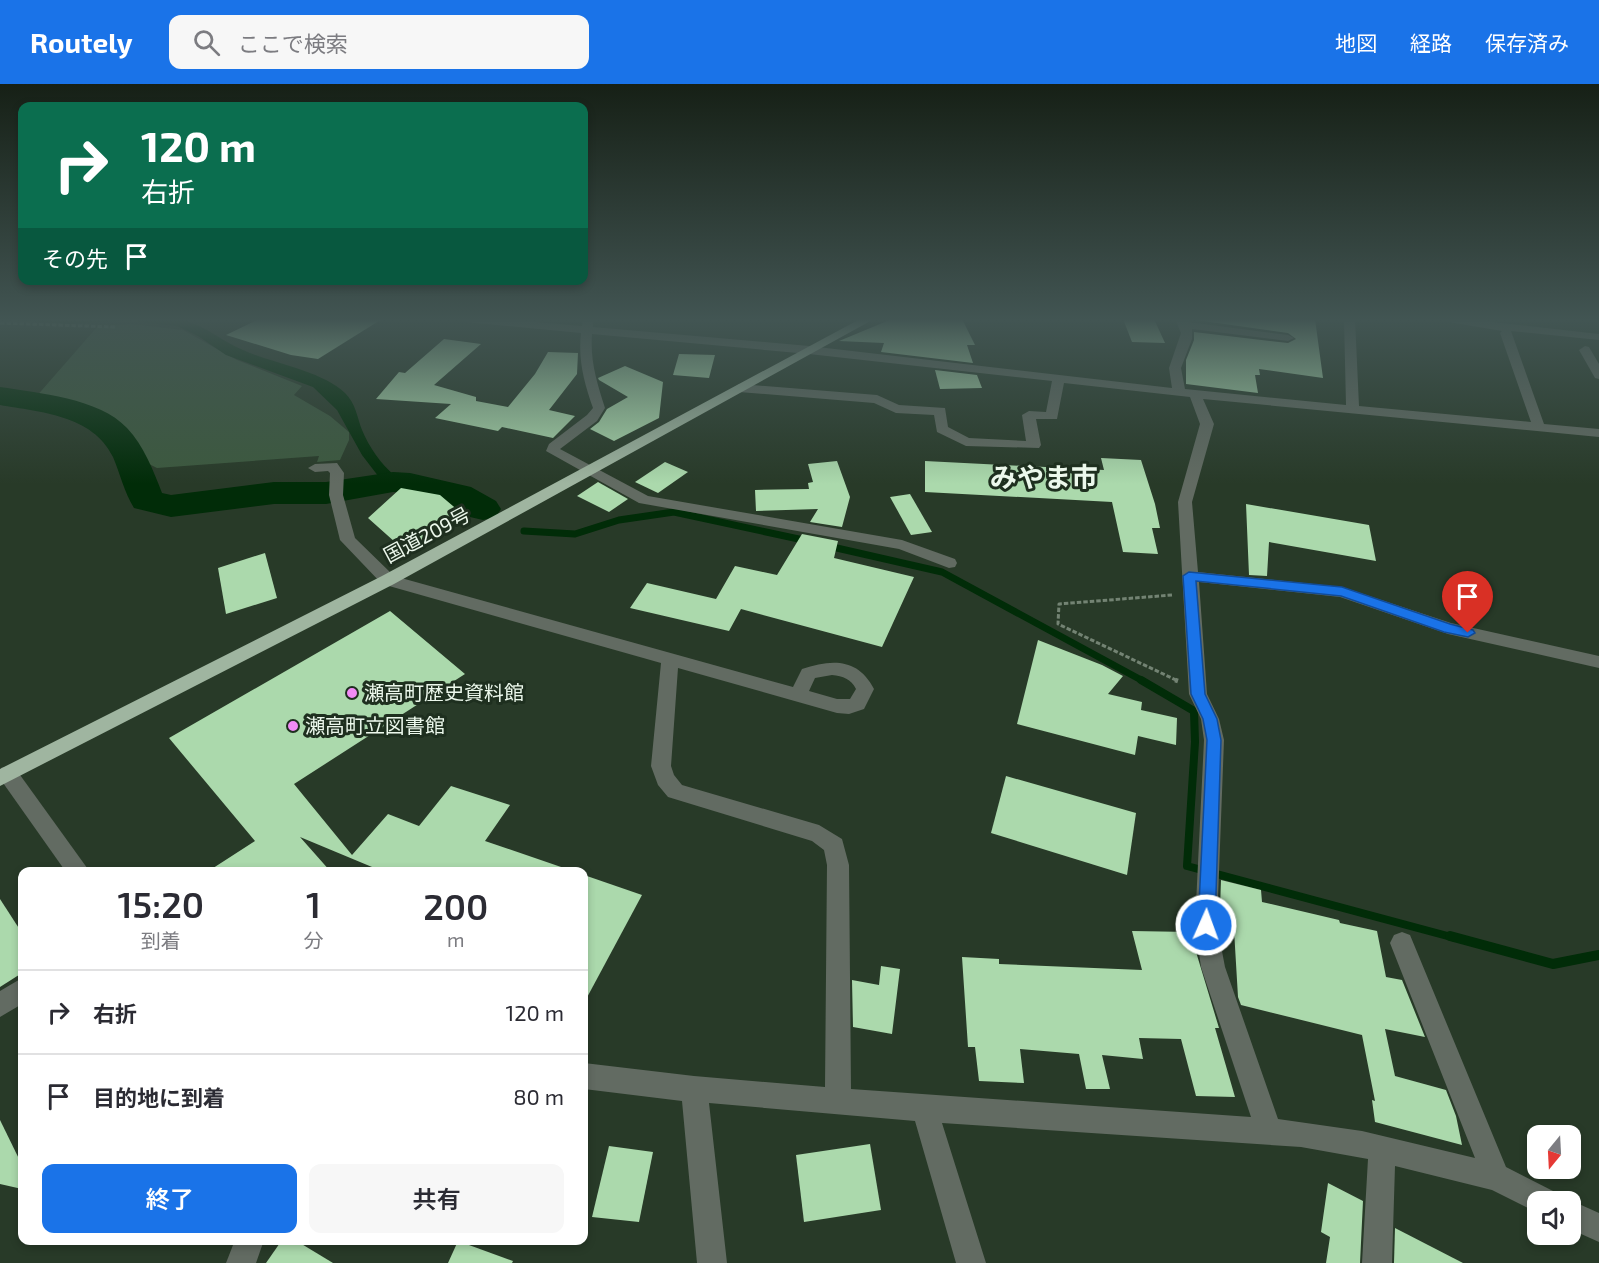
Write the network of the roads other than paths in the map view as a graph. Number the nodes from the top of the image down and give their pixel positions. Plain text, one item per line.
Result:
1 (589, 374) edge
2 (765, 374) edge
3 (1023, 374) edge
4 (1176, 374) edge
5 (1352, 374) edge
6 (1520, 374) edge
7 (1059, 378) junction
8 (739, 388) junction
9 (1179, 392) junction
10 (1195, 394) junction
11 (1353, 408) junction
12 (1539, 427) junction
13 (1599, 433) edge
14 (315, 468) dead end
15 (591, 470) junction
16 (949, 563) dead end
17 (388, 580) junction
18 (1190, 585) junction
19 (670, 659) junction
20 (1599, 662) edge
21 (798, 695) dead end
22 (4, 776) edge
23 (74, 867) edge
24 (1402, 943) dead end
25 (18, 993) edge
26 (0, 1005) edge
27 (588, 1076) edge
28 (694, 1089) junction
29 (838, 1101) junction
30 (924, 1108) junction
31 (1269, 1131) junction
32 (1382, 1149) junction
33 (1496, 1177) junction
34 (1527, 1193) edge
35 (1581, 1219) edge
36 (1599, 1228) edge
37 (248, 1245) edge
38 (241, 1263) edge
39 (712, 1263) edge
40 (971, 1263) edge
41 (1377, 1263) edge

1 - 15 street
2 - 8 highway, 国道209号
3 - 7 street
4 - 9 street
5 - 11 street
6 - 12 street
7 - 8 street
7 - 9 street
8 - 15 highway, 国道209号
9 - 10 street
10 - 11 street
10 - 18 street
11 - 12 street
12 - 13 street
14 - 17 street
15 - 16 street
15 - 17 highway, 国道209号
17 - 19 street
17 - 22 highway, 国道209号
18 - 20 street
18 - 31 street
19 - 21 street
19 - 29 street
22 - 23 street
24 - 33 street
25 - 26 street
27 - 28 street
28 - 29 street
28 - 39 street
29 - 30 street
30 - 31 street
30 - 40 street
31 - 32 street
32 - 33 street
32 - 41 street
33 - 34 street
35 - 36 street
37 - 38 street

